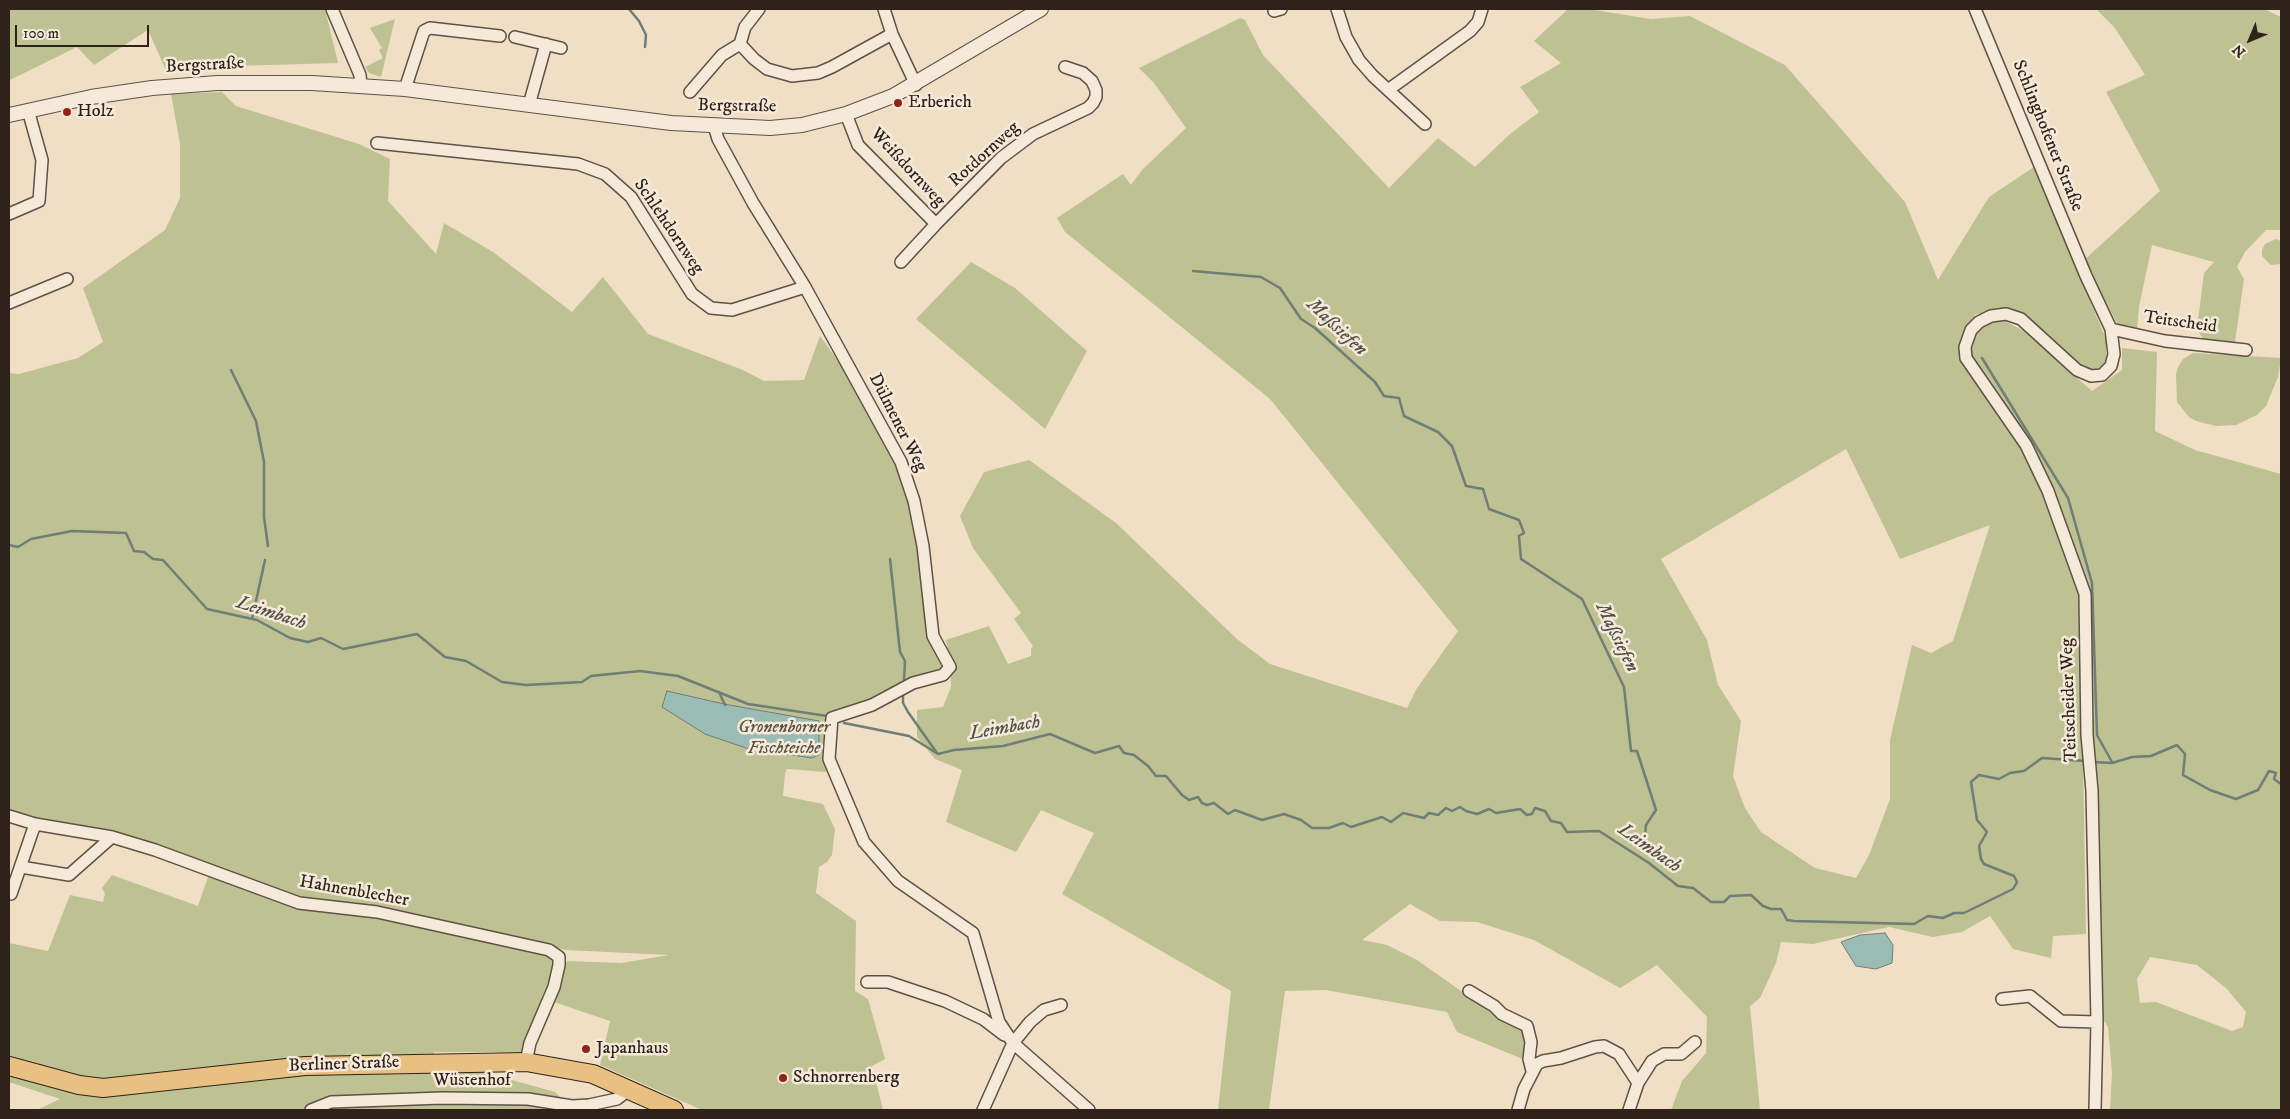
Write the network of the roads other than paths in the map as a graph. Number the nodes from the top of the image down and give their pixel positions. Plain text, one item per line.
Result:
1 (332, 9) edge
2 (759, 9) edge
3 (884, 9) edge
4 (1041, 9) edge
5 (1337, 9) edge
6 (1482, 9) edge
7 (1976, 9) edge
8 (892, 34) junction
9 (500, 36) dead end
10 (515, 37) dead end
11 (546, 44) junction
12 (740, 44) junction
13 (561, 48) dead end
14 (1065, 66) dead end
15 (916, 85) junction
16 (361, 86) junction
17 (405, 89) junction
18 (1388, 90) junction
19 (690, 92) dead end
20 (529, 105) junction
21 (28, 110) junction
22 (846, 114) junction
23 (9, 115) edge
24 (1425, 124) dead end
25 (714, 126) junction
26 (377, 143) dead end
27 (9, 214) edge
28 (936, 224) junction
29 (901, 262) dead end
30 (67, 279) dead end
31 (805, 287) junction
32 (9, 303) edge
33 (1979, 322) joint
34 (2110, 329) junction
35 (2246, 350) dead end
36 (9, 816) edge
37 (34, 824) junction
38 (112, 837) junction
39 (21, 867) junction
40 (11, 894) dead end
41 (867, 982) dead end
42 (1469, 991) dead end
43 (2002, 999) dead end
44 (1060, 1005) dead end
45 (2097, 1022) junction
46 (1695, 1042) dead end
47 (1013, 1043) junction
48 (526, 1062) junction
49 (9, 1066) edge
50 (1532, 1071) junction
51 (1638, 1083) junction
52 (630, 1089) junction
53 (311, 1110) edge
54 (674, 1110) edge
55 (983, 1110) edge
56 (1089, 1110) edge
57 (1518, 1110) edge
58 (1629, 1110) edge
59 (2095, 1110) edge

1 - 16 street
2 - 12 street
3 - 8 street
4 - 15 street, Bergstraße
5 - 18 street
6 - 18 street
7 - 34 street, Schlinghofener Straße
8 - 12 street
8 - 15 street
9 - 17 street
10 - 11 street
11 - 13 street
11 - 20 street
12 - 19 street
14 - 28 street, Rotdornweg
15 - 22 street, Bergstraße
16 - 17 street, Bergstraße
16 - 21 street, Bergstraße
17 - 20 street, Bergstraße
18 - 24 street
20 - 25 street, Bergstraße
21 - 23 street, Bergstraße
21 - 27 street
22 - 25 street, Bergstraße
22 - 28 street, Weißdornweg
25 - 31 street, Dülmener Weg
26 - 31 street, Schlehdornweg
28 - 29 street, Weißdornweg
30 - 32 street
31 - 47 street, Dülmener Weg
33 - 34 street, Schlinghofener Straße
33 - 45 street, Teitscheider Weg
34 - 35 street, Teitscheid
36 - 37 street, Hahnenblecher
37 - 38 street, Hahnenblecher
37 - 39 street
38 - 39 street
38 - 48 street, Hahnenblecher
39 - 40 street
41 - 47 street
42 - 50 street
43 - 45 street
44 - 47 street
45 - 59 street, Teitscheider Weg
46 - 51 street
47 - 55 street
47 - 56 street
48 - 49 main road, Berliner Straße
48 - 52 main road, Berliner Straße
50 - 51 street
50 - 57 street
51 - 58 street
52 - 53 street, Wüstenhof
52 - 54 main road, Berliner Straße

